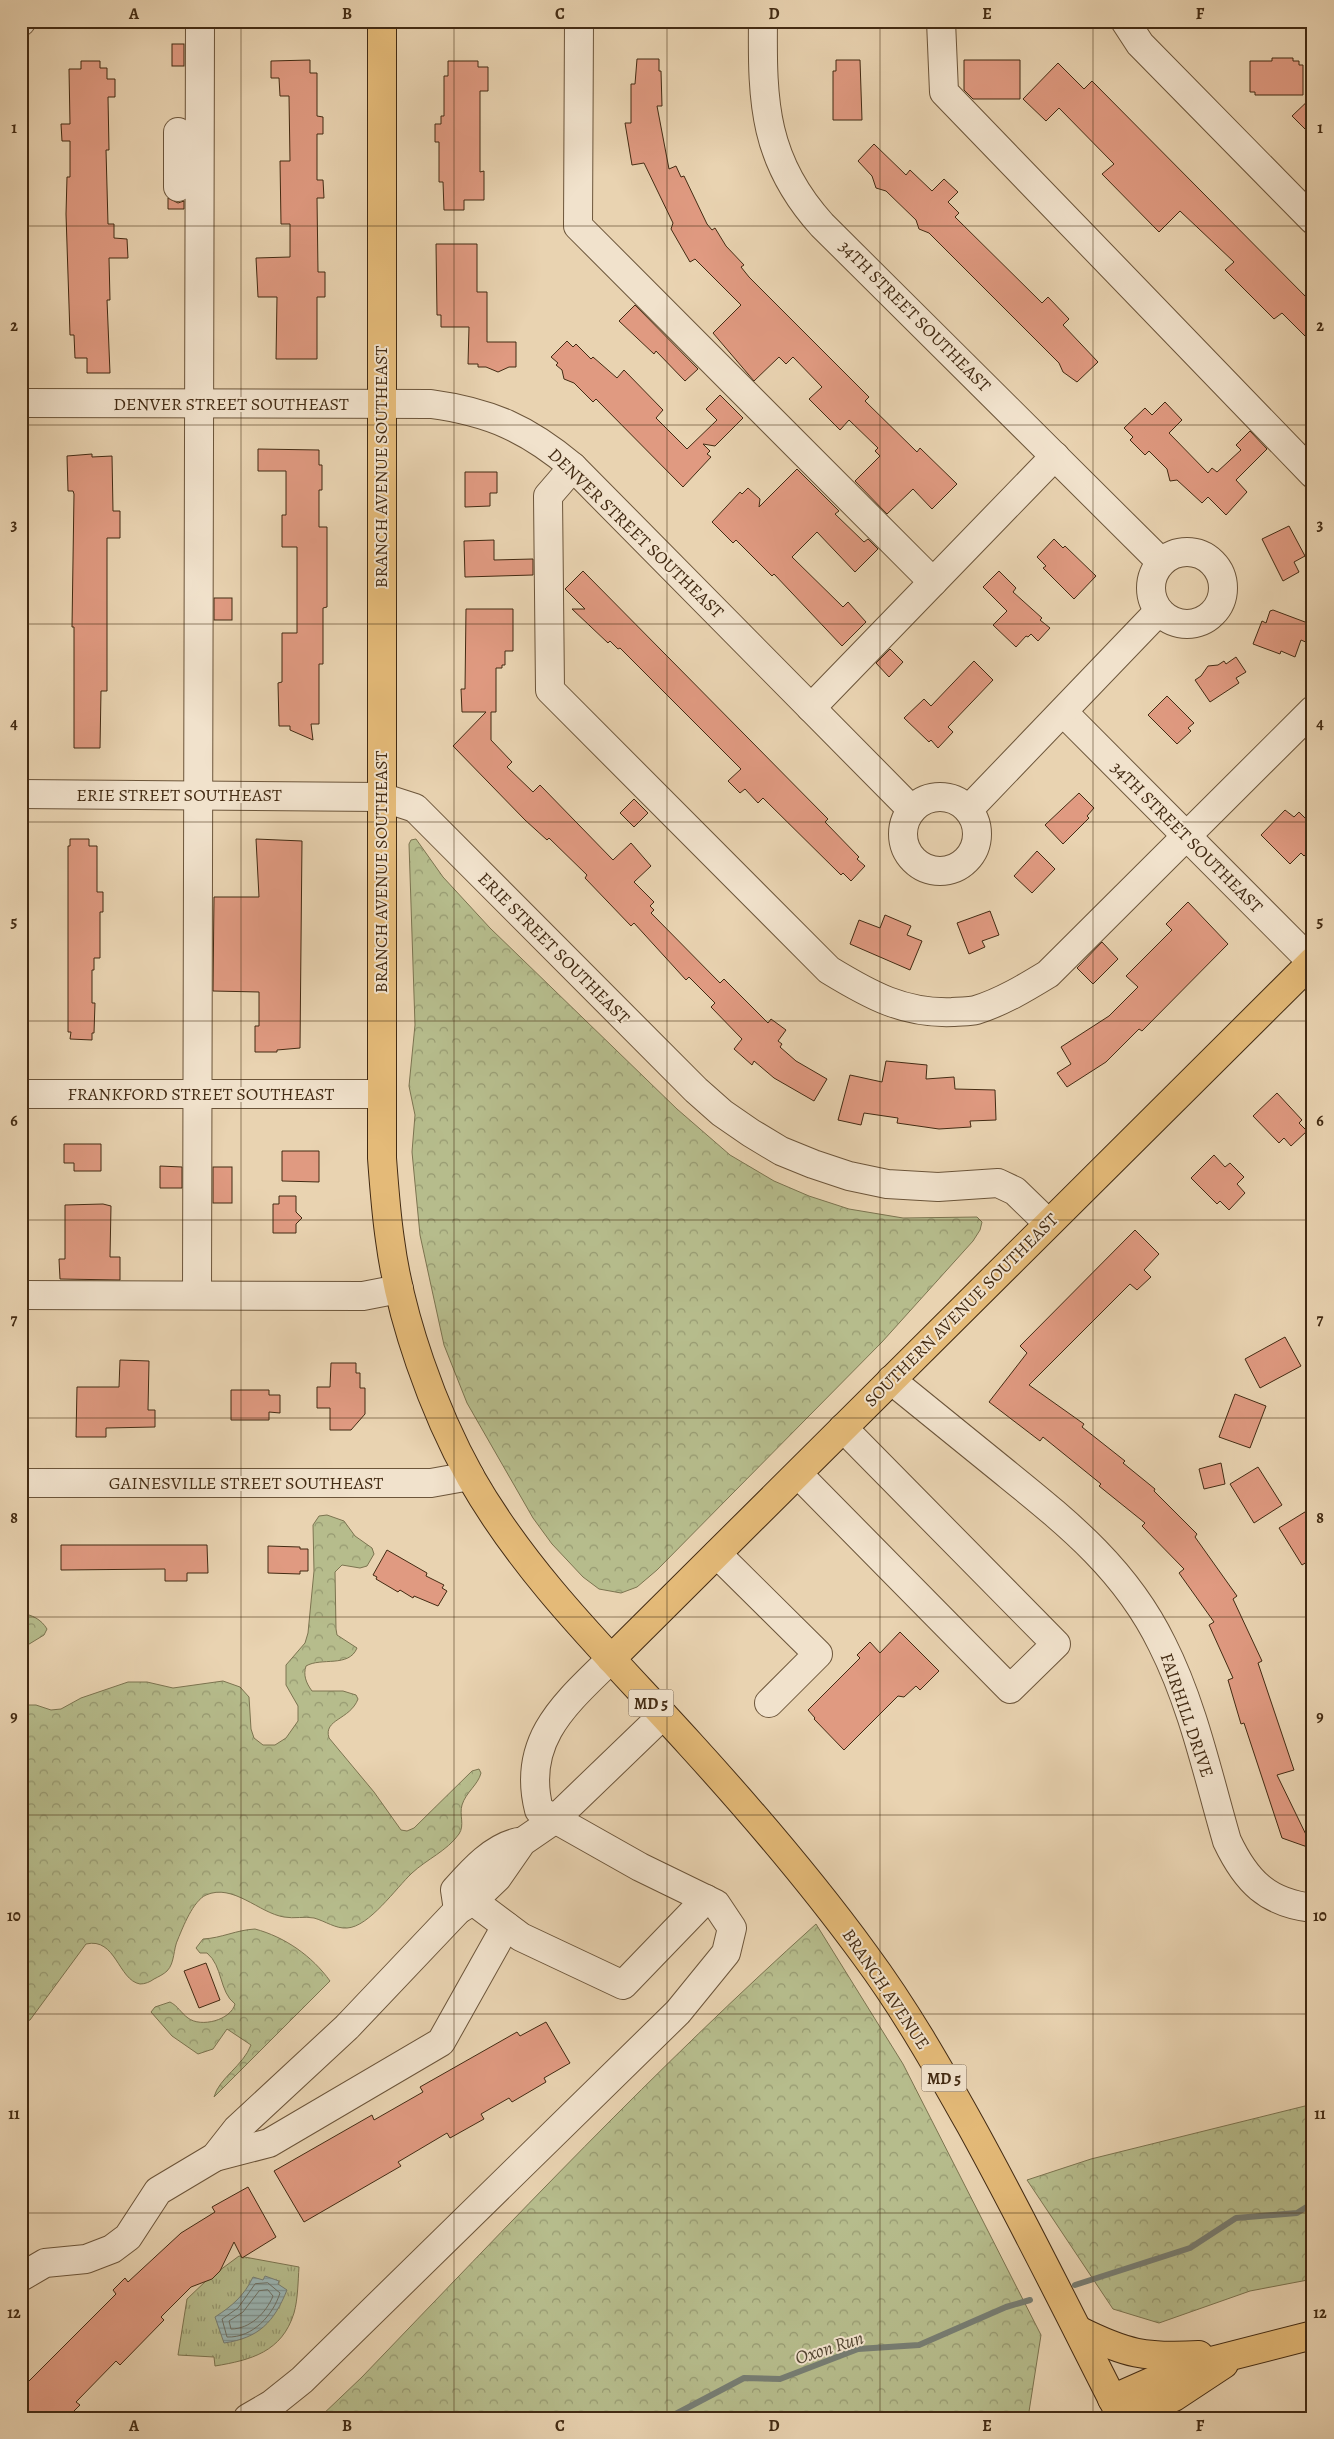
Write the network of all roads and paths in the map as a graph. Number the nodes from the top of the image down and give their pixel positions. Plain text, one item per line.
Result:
1 (200, 21) edge
2 (382, 21) edge
3 (579, 21) edge
4 (763, 21) edge
5 (941, 21) edge
6 (1125, 21) edge
7 (178, 132) dead end
8 (189, 160) junction
9 (178, 187) dead end
10 (1313, 220) edge
11 (21, 403) edge
12 (200, 404) junction
13 (381, 404) junction
14 (1055, 456) junction
15 (573, 467) junction
16 (1313, 474) edge
17 (1161, 562) junction
18 (933, 582) junction
19 (1158, 611) junction
20 (811, 708) junction
21 (1313, 710) edge
22 (1063, 712) junction
23 (21, 794) edge
24 (197, 795) junction
25 (381, 796) junction
26 (911, 809) junction
27 (968, 809) junction
28 (1186, 837) junction
29 (1312, 962) edge
30 (21, 1094) edge
31 (198, 1094) junction
32 (380, 1094) junction
33 (1048, 1223) junction
34 (400, 1289) junction
35 (21, 1295) edge
36 (197, 1295) junction
37 (890, 1380) junction
38 (843, 1428) junction
39 (798, 1474) junction
40 (470, 1476) junction
41 (21, 1484) edge
42 (717, 1554) junction
43 (611, 1659) junction
44 (769, 1703) dead end
45 (663, 1715) junction
46 (554, 1820) junction
47 (706, 1899) junction
48 (466, 1906) junction
49 (1313, 1908) edge
50 (506, 1926) junction
51 (215, 2157) junction
52 (21, 2277) edge
53 (1078, 2330) junction
54 (1313, 2335) edge
55 (1240, 2353) junction
56 (1188, 2389) junction
57 (1120, 2411) edge
58 (248, 2418) edge
59 (1174, 2418) edge

1 - 8 street
2 - 13 main road, BRANCH AVENUE SOUTHEAST
3 - 18 street
4 - 14 street, 34TH STREET SOUTHEAST
5 - 16 street
6 - 10 street
7 - 8 street
8 - 9 street
8 - 12 street
11 - 12 street, DENVER STREET SOUTHEAST
12 - 13 street, DENVER STREET SOUTHEAST
12 - 24 street
13 - 15 street, DENVER STREET SOUTHEAST
13 - 25 main road, BRANCH AVENUE SOUTHEAST
14 - 17 street, 34TH STREET SOUTHEAST
14 - 18 street
15 - 20 street, DENVER STREET SOUTHEAST
15 - 28 street
17 - 19 street
17 - 19 street
18 - 20 street
19 - 22 street
20 - 26 street, DENVER STREET SOUTHEAST
21 - 28 street
22 - 27 street
22 - 28 street, 34TH STREET SOUTHEAST
23 - 24 street, ERIE STREET SOUTHEAST
24 - 25 street, ERIE STREET SOUTHEAST
24 - 31 street
25 - 32 main road, BRANCH AVENUE SOUTHEAST
25 - 33 street, ERIE STREET SOUTHEAST
26 - 27 street
26 - 27 street
28 - 29 street, 34TH STREET SOUTHEAST
29 - 33 main road, SOUTHERN AVENUE SOUTHEAST
30 - 31 street, FRANKFORD STREET SOUTHEAST
31 - 32 street, FRANKFORD STREET SOUTHEAST
31 - 36 street
32 - 34 main road, BRANCH AVENUE SOUTHEAST
33 - 37 main road, SOUTHERN AVENUE SOUTHEAST
34 - 36 street
34 - 40 main road, BRANCH AVENUE SOUTHEAST
35 - 36 street
37 - 38 main road, SOUTHERN AVENUE SOUTHEAST
37 - 49 street, FAIRHILL DRIVE
38 - 39 main road, SOUTHERN AVENUE SOUTHEAST
38 - 39 street
39 - 42 main road, SOUTHERN AVENUE SOUTHEAST
40 - 41 street, GAINESVILLE STREET SOUTHEAST
40 - 43 main road, BRANCH AVENUE SOUTHEAST
42 - 43 main road, SOUTHERN AVENUE SOUTHEAST
42 - 44 street
43 - 45 main road, BRANCH AVENUE / MD 5
43 - 46 street
45 - 46 street
45 - 53 main road, BRANCH AVENUE / MD 5
46 - 47 street
46 - 48 street
47 - 50 street
47 - 58 street
48 - 50 street
48 - 51 street
50 - 51 street
51 - 52 street
53 - 55 main road
53 - 57 main road, BRANCH AVENUE / MD 5
54 - 55 main road
55 - 56 main road
55 - 57 main road
56 - 57 main road
56 - 59 main road

